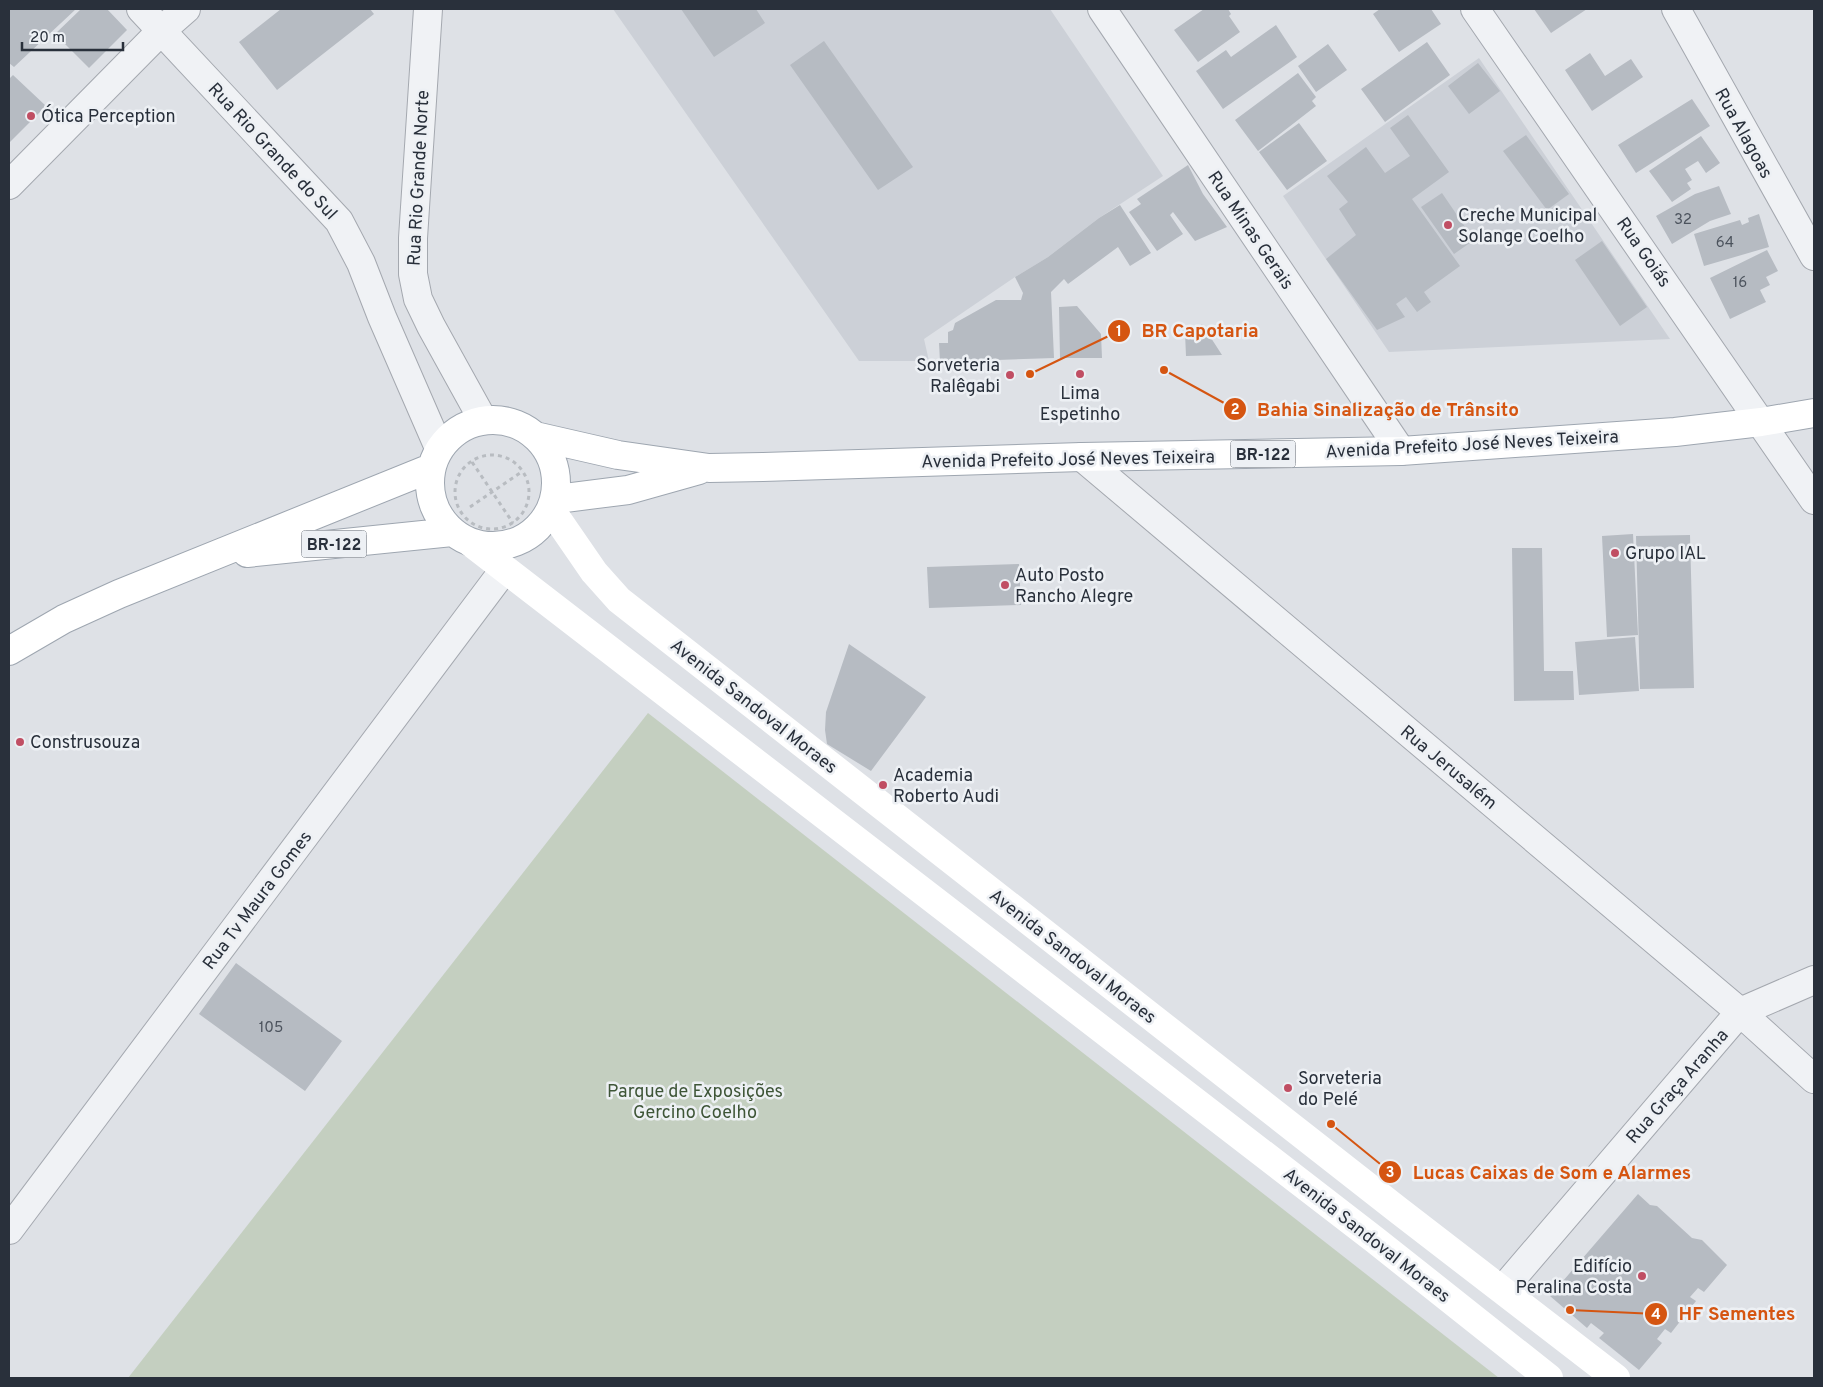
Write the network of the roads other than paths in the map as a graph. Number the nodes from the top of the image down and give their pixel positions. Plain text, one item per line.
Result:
1 (141, 9) edge
2 (186, 9) edge
3 (428, 9) edge
4 (1102, 9) edge
5 (1475, 9) edge
6 (1676, 9) edge
7 (162, 30) junction
8 (9, 185) edge
9 (1814, 256) edge
10 (1814, 413) edge
11 (483, 420) junction
12 (1760, 422) junction
13 (535, 436) junction
14 (1401, 451) junction
15 (1082, 457) junction
16 (435, 458) junction
17 (709, 468) junction
18 (1814, 500) edge
19 (554, 505) junction
20 (461, 529) junction
21 (216, 556) junction
22 (504, 570) junction
23 (9, 651) edge
24 (1814, 980) edge
25 (1740, 1012) junction
26 (1814, 1079) edge
27 (1398, 1210) junction
28 (9, 1230) edge
29 (1376, 1240) junction
30 (1502, 1289) junction
31 (1550, 1378) edge
32 (1616, 1378) edge

1 - 7 street, Rua Rio Grande do Sul
2 - 7 street
3 - 11 street, Rua Rio Grande Norte
4 - 14 street, Rua Minas Gerais
5 - 12 street, Rua Goiás
6 - 9 street, Rua Alagoas
7 - 8 street
7 - 16 street, Rua Rio Grande do Sul
10 - 12 main road, Avenida Prefeito José Neves Teixeira / BR-122
11 - 13 main road, BR-122
11 - 16 main road, BR-122
12 - 14 main road, Avenida Prefeito José Neves Teixeira / BR-122
12 - 18 street, Rua Goiás
13 - 17 main road, Avenida Prefeito José Neves Teixeira / BR-122
13 - 19 main road, BR-122
14 - 15 main road, Avenida Prefeito José Neves Teixeira / BR-122
15 - 17 main road, Avenida Prefeito José Neves Teixeira / BR-122
15 - 25 street, Rua Jerusalém
16 - 20 main road, Avenida Sandoval Moraes
16 - 21 main road, BR-122
17 - 19 main road, Avenida Prefeito José Neves Teixeira / BR-122
19 - 20 main road, BR-122
19 - 27 main road, Avenida Sandoval Moraes
20 - 21 main road, BR-122
20 - 22 main road, Avenida Sandoval Moraes
21 - 23 main road, BR-122
22 - 28 street, Rua Tv Maura Gomes
22 - 29 main road, Avenida Sandoval Moraes
24 - 25 street, Rua Graça Aranha
25 - 26 street, Rua Jerusalém
25 - 30 street, Rua Graça Aranha
27 - 29 main road
27 - 30 main road, Avenida Sandoval Moraes
29 - 31 main road, Avenida Sandoval Moraes
30 - 32 main road, Avenida Sandoval Moraes

